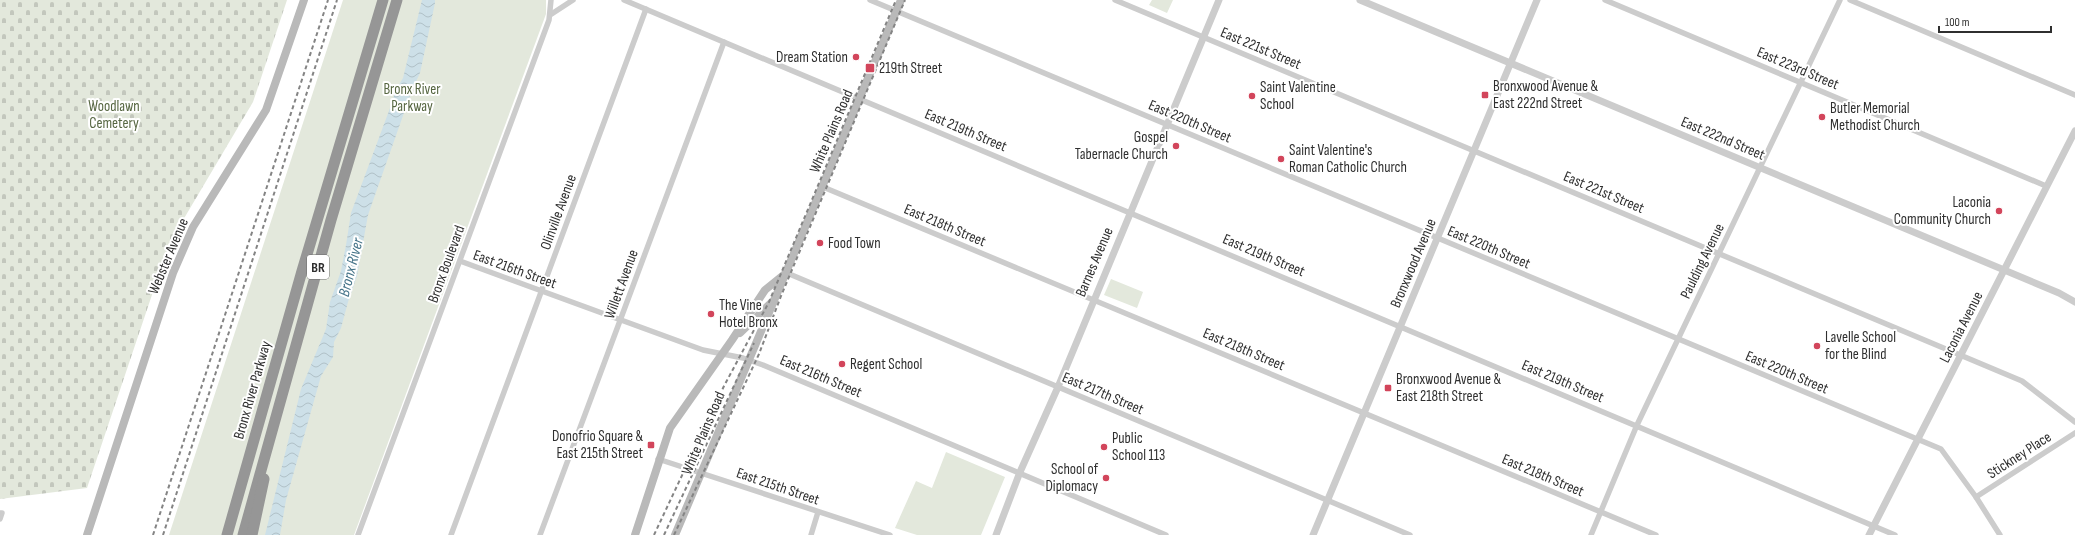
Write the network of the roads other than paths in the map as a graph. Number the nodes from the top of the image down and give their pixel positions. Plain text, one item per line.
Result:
1 (304, 0) edge
2 (383, 0) edge
3 (397, 0) edge
4 (551, 0) edge
5 (573, 0) edge
6 (624, 0) edge
7 (870, 0) edge
8 (901, 0) edge
9 (1115, 0) edge
10 (1219, 0) edge
11 (1360, 0) edge
12 (1537, 0) edge
13 (1605, 0) edge
14 (1840, 0) edge
15 (1850, 0) edge
16 (646, 9) junction
17 (896, 11) junction
18 (550, 15) junction
19 (1203, 37) junction
20 (724, 42) junction
21 (1511, 63) junction
22 (1801, 82) junction
23 (2075, 95) edge
24 (860, 98) junction
25 (1166, 124) junction
26 (2075, 131) edge
27 (1474, 151) junction
28 (1760, 168) junction
29 (2046, 186) junction
30 (823, 187) junction
31 (1129, 212) junction
32 (1438, 239) junction
33 (1719, 254) junction
34 (460, 261) junction
35 (2004, 270) junction
36 (786, 273) junction
37 (541, 291) junction
38 (776, 297) junction
39 (1093, 299) junction
40 (2075, 302) edge
41 (621, 319) junction
42 (1401, 326) junction
43 (1677, 339) junction
44 (732, 340) junction
45 (722, 354) junction
46 (1961, 355) junction
47 (750, 360) junction
48 (1058, 387) junction
49 (1364, 413) junction
50 (2075, 422) edge
51 (1636, 425) junction
52 (2075, 433) edge
53 (1918, 440) junction
54 (265, 453) junction
55 (658, 459) junction
56 (1020, 472) junction
57 (702, 473) junction
58 (241, 483) junction
59 (1976, 497) junction
60 (1328, 501) junction
61 (818, 512) junction
62 (1600, 512) junction
63 (1, 513) edge
64 (0, 519) edge
65 (1874, 525) junction
66 (87, 535) edge
67 (221, 535) edge
68 (227, 535) edge
69 (243, 535) edge
70 (252, 535) edge
71 (358, 535) edge
72 (451, 535) edge
73 (540, 535) edge
74 (634, 535) edge
75 (675, 535) edge
76 (811, 535) edge
77 (890, 535) edge
78 (996, 535) edge
79 (1166, 535) edge
80 (1313, 535) edge
81 (1410, 535) edge
82 (1590, 535) edge
83 (1656, 535) edge
84 (1869, 535) edge
85 (1895, 535) edge
86 (2000, 535) edge

1 - 66 main road, Webster Avenue
2 - 58 highway, Bronx River Parkway / BR
3 - 54 highway, Bronx River Parkway / BR
4 - 18 street, Bronx Boulevard
5 - 18 street
6 - 16 street, East 219th Street
7 - 17 street, East 220th Street
8 - 17 main road, White Plains Road
9 - 19 street, East 221st Street
10 - 19 street, Barnes Avenue
11 - 21 street, East 222nd Street
12 - 21 street, Bronxwood Avenue
13 - 22 street, East 223rd Street
14 - 22 street, Paulding Avenue
15 - 23 street
16 - 20 street, East 219th Street
16 - 37 street, Olinville Avenue
17 - 24 main road, White Plains Road
17 - 25 street, East 220th Street
18 - 34 street, Bronx Boulevard
19 - 25 street, Barnes Avenue
19 - 27 street, East 221st Street
20 - 24 street, East 219th Street
20 - 41 street, Willett Avenue
21 - 27 street, Bronxwood Avenue
21 - 28 street, East 222nd Street
22 - 28 street, Paulding Avenue
22 - 29 street, East 223rd Street
24 - 30 main road, White Plains Road
24 - 31 street, East 219th Street
25 - 31 street, Barnes Avenue
25 - 32 street, East 220th Street
26 - 29 street, Laconia Avenue
27 - 32 street, Bronxwood Avenue
27 - 33 street, East 221st Street
28 - 33 street, Paulding Avenue
28 - 35 street, East 222nd Street
29 - 35 street, Laconia Avenue
30 - 36 main road, White Plains Road
30 - 39 street, East 218th Street
31 - 39 street, Barnes Avenue
31 - 42 street, East 219th Street
32 - 42 street, Bronxwood Avenue
32 - 43 street, East 220th Street
33 - 43 street, Paulding Avenue
33 - 46 street, East 221st Street
34 - 37 street, East 216th Street
34 - 71 street, Bronx Boulevard
35 - 40 street, East 222nd Street
35 - 46 street, Laconia Avenue
36 - 38 main road, White Plains Road
36 - 44 main road, White Plains Road
36 - 48 street, East 217th Street
37 - 41 street, East 216th Street
37 - 72 street, Olinville Avenue
38 - 44 main road, White Plains Road
38 - 47 main road, White Plains Road
39 - 48 street, Barnes Avenue
39 - 49 street, East 218th Street
41 - 45 street, East 216th Street
41 - 73 street, Willett Avenue
42 - 49 street, Bronxwood Avenue
42 - 51 street, East 219th Street
43 - 51 street, Paulding Avenue
43 - 53 street, East 220th Street
44 - 45 main road, White Plains Road
45 - 47 street, East 216th Street
45 - 55 main road, White Plains Road
46 - 50 street, East 221st Street
46 - 53 street, Laconia Avenue
47 - 56 street, East 216th Street
47 - 57 main road, White Plains Road
48 - 56 street, Barnes Avenue
48 - 60 street, East 217th Street
49 - 60 street, Bronxwood Avenue
49 - 62 street, East 218th Street
51 - 62 street, Paulding Avenue
51 - 65 street, East 219th Street
52 - 59 street, Stickney Place
53 - 59 street, East 220th Street
53 - 65 street, Laconia Avenue
54 - 69 highway, Bronx River Parkway / BR
54 - 70 highway
55 - 57 street, East 215th Street
55 - 74 main road, White Plains Road
56 - 78 street, Barnes Avenue
56 - 79 street, East 216th Street
57 - 61 street, East 215th Street
57 - 75 main road, White Plains Road
58 - 67 highway
58 - 68 highway, Bronx River Parkway / BR
59 - 86 street
60 - 80 street, Bronxwood Avenue
60 - 81 street, East 217th Street
61 - 76 street
61 - 77 street, East 215th Street
62 - 82 street, Paulding Avenue
62 - 83 street, East 218th Street
63 - 64 street
65 - 84 street, Laconia Avenue
65 - 85 street, East 219th Street

